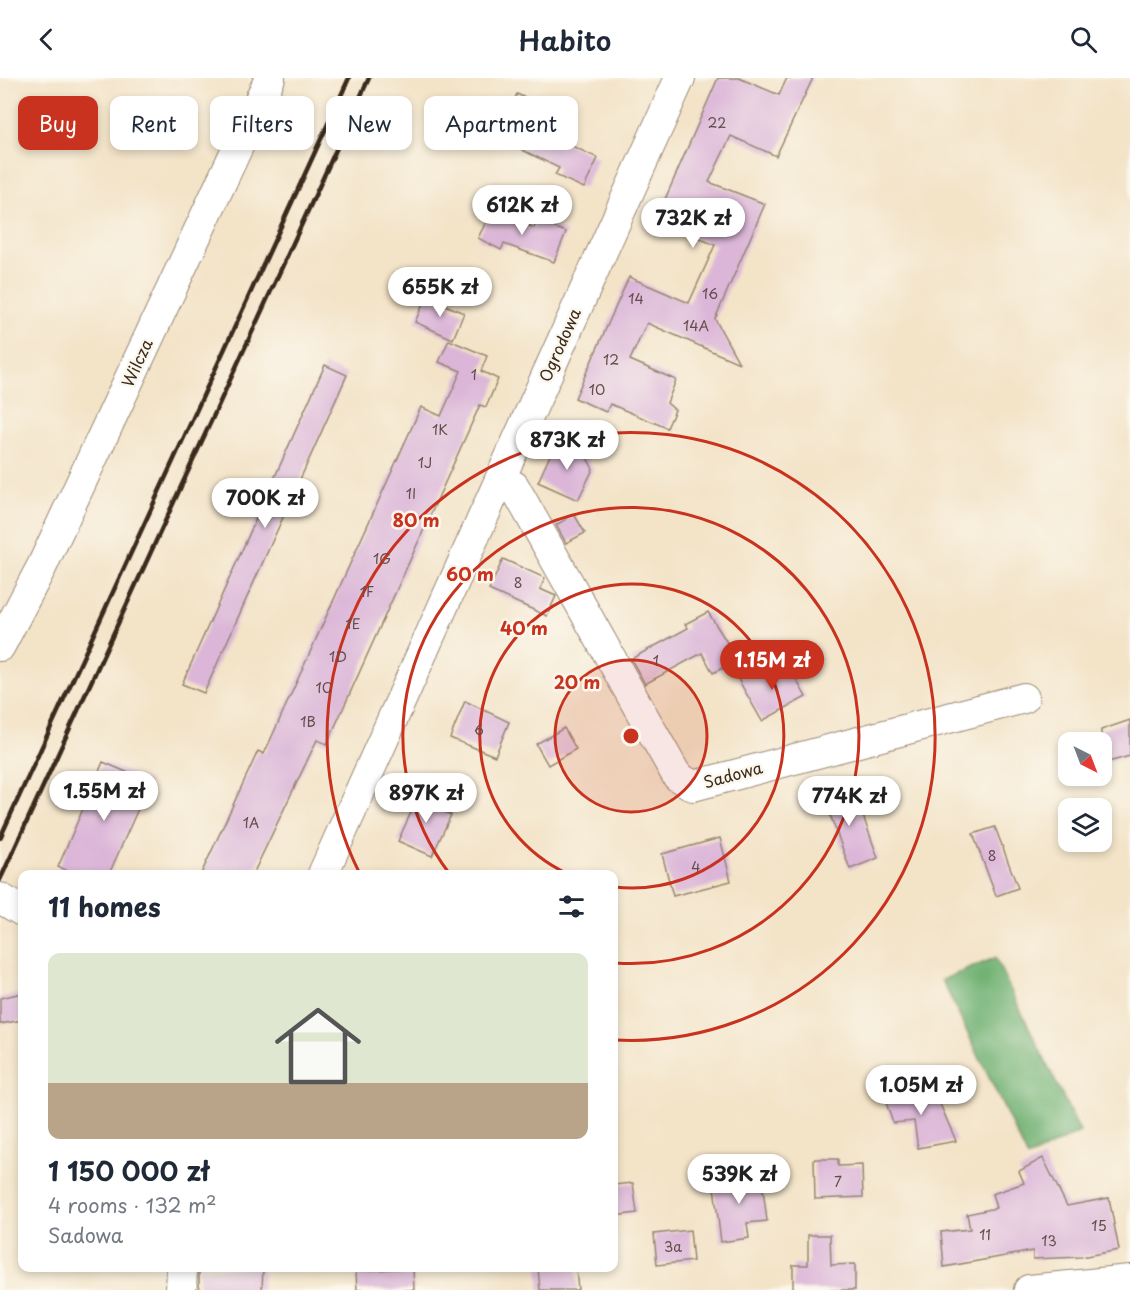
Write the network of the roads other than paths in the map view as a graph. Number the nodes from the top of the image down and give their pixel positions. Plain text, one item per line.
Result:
1 (270, 78) edge
2 (680, 78) edge
3 (500, 480) junction
4 (0, 646) edge
5 (1024, 698) dead end
6 (324, 870) edge
7 (0, 898) edge
8 (18, 909) edge
9 (182, 1272) edge
10 (1130, 1280) edge
11 (181, 1290) edge
12 (1029, 1290) edge

1 - 4 street, Wilcza
2 - 3 street, Ogrodowa
3 - 5 street, Sadowa
3 - 6 street, Ogrodowa
7 - 8 street
9 - 11 street
10 - 12 street

